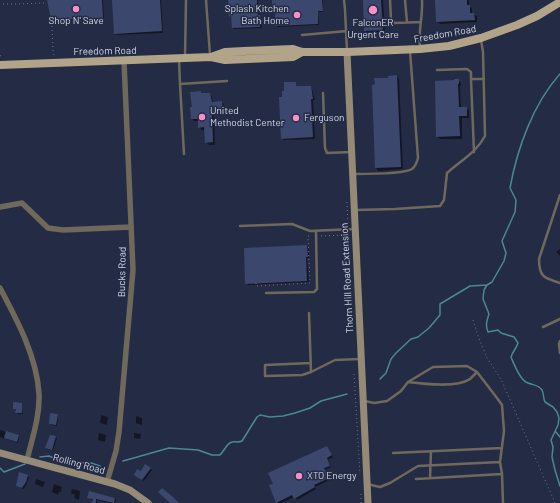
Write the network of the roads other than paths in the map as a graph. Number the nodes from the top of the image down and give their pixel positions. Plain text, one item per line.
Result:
1 (186, 0) edge
2 (206, 0) edge
3 (344, 0) edge
4 (390, 0) edge
5 (405, 0) edge
6 (422, 0) edge
7 (560, 2) edge
8 (407, 22) junction
9 (421, 22) junction
10 (347, 31) junction
11 (302, 35) dead end
12 (481, 38) junction
13 (420, 49) junction
14 (410, 50) junction
15 (347, 52) junction
16 (210, 57) junction
17 (182, 59) junction
18 (124, 61) junction
19 (0, 65) edge
20 (437, 70) dead end
21 (471, 79) junction
22 (484, 79) junction
23 (227, 81) dead end
24 (180, 84) junction
25 (323, 93) dead end
26 (351, 152) junction
27 (474, 152) junction
28 (184, 154) dead end
29 (352, 174) junction
30 (560, 195) edge
31 (0, 207) edge
32 (354, 210) junction
33 (240, 226) dead end
34 (131, 227) junction
35 (351, 229) junction
36 (316, 231) junction
37 (560, 282) edge
38 (0, 288) edge
39 (266, 294) dead end
40 (309, 313) dead end
41 (559, 319) edge
42 (560, 324) edge
43 (543, 327) dead end
44 (560, 341) edge
45 (560, 353) edge
46 (361, 359) junction
47 (311, 363) junction
48 (311, 372) junction
49 (476, 372) junction
50 (408, 382) junction
51 (363, 401) junction
52 (502, 448) junction
53 (431, 451) junction
54 (0, 453) edge
55 (393, 453) dead end
56 (27, 460) junction
57 (500, 462) junction
58 (431, 466) junction
59 (502, 474) junction
60 (430, 478) junction
61 (416, 479) dead end
62 (107, 482) junction
63 (364, 486) junction
64 (148, 503) edge
65 (368, 503) edge
66 (503, 503) edge

1 - 17 lane
2 - 16 lane
3 - 10 lane
4 - 8 lane
5 - 8 lane
6 - 9 lane
7 - 12 main road, Freedom Road
8 - 9 lane
9 - 13 lane
10 - 11 lane
10 - 15 lane
12 - 13 main road, Freedom Road
12 - 22 lane
13 - 14 main road, Freedom Road
14 - 15 main road, Freedom Road
14 - 29 lane
15 - 16 main road, Freedom Road
15 - 26 street, Thorn Hill Road Extension
16 - 17 main road, Freedom Road
17 - 18 main road, Freedom Road
17 - 24 lane
18 - 19 main road, Freedom Road
18 - 34 street, Bucks Road
20 - 21 lane
21 - 22 lane
21 - 27 lane
22 - 27 lane
23 - 24 lane
24 - 28 lane
25 - 26 lane
26 - 29 street, Thorn Hill Road Extension
27 - 32 lane
29 - 32 street, Thorn Hill Road Extension
30 - 37 lane
31 - 34 street
32 - 35 street, Thorn Hill Road Extension
33 - 36 lane
34 - 62 street, Bucks Road
35 - 36 lane
35 - 46 street, Thorn Hill Road Extension
36 - 39 lane
38 - 56 street
40 - 47 lane
41 - 42 lane
41 - 43 lane
44 - 45 lane
46 - 48 lane
46 - 51 street, Thorn Hill Road Extension
47 - 48 lane
47 - 48 lane
49 - 50 lane
49 - 50 lane
49 - 52 lane
50 - 51 lane
51 - 63 street, Thorn Hill Road Extension
52 - 53 lane
52 - 57 lane
53 - 55 lane
53 - 58 lane
54 - 56 street, Rolling Road
56 - 62 street, Rolling Road
57 - 58 lane
57 - 59 lane
58 - 60 lane
58 - 63 lane
59 - 60 lane
59 - 66 lane
60 - 61 lane
62 - 64 street, Rolling Road
63 - 65 street, Thorn Hill Road Extension

